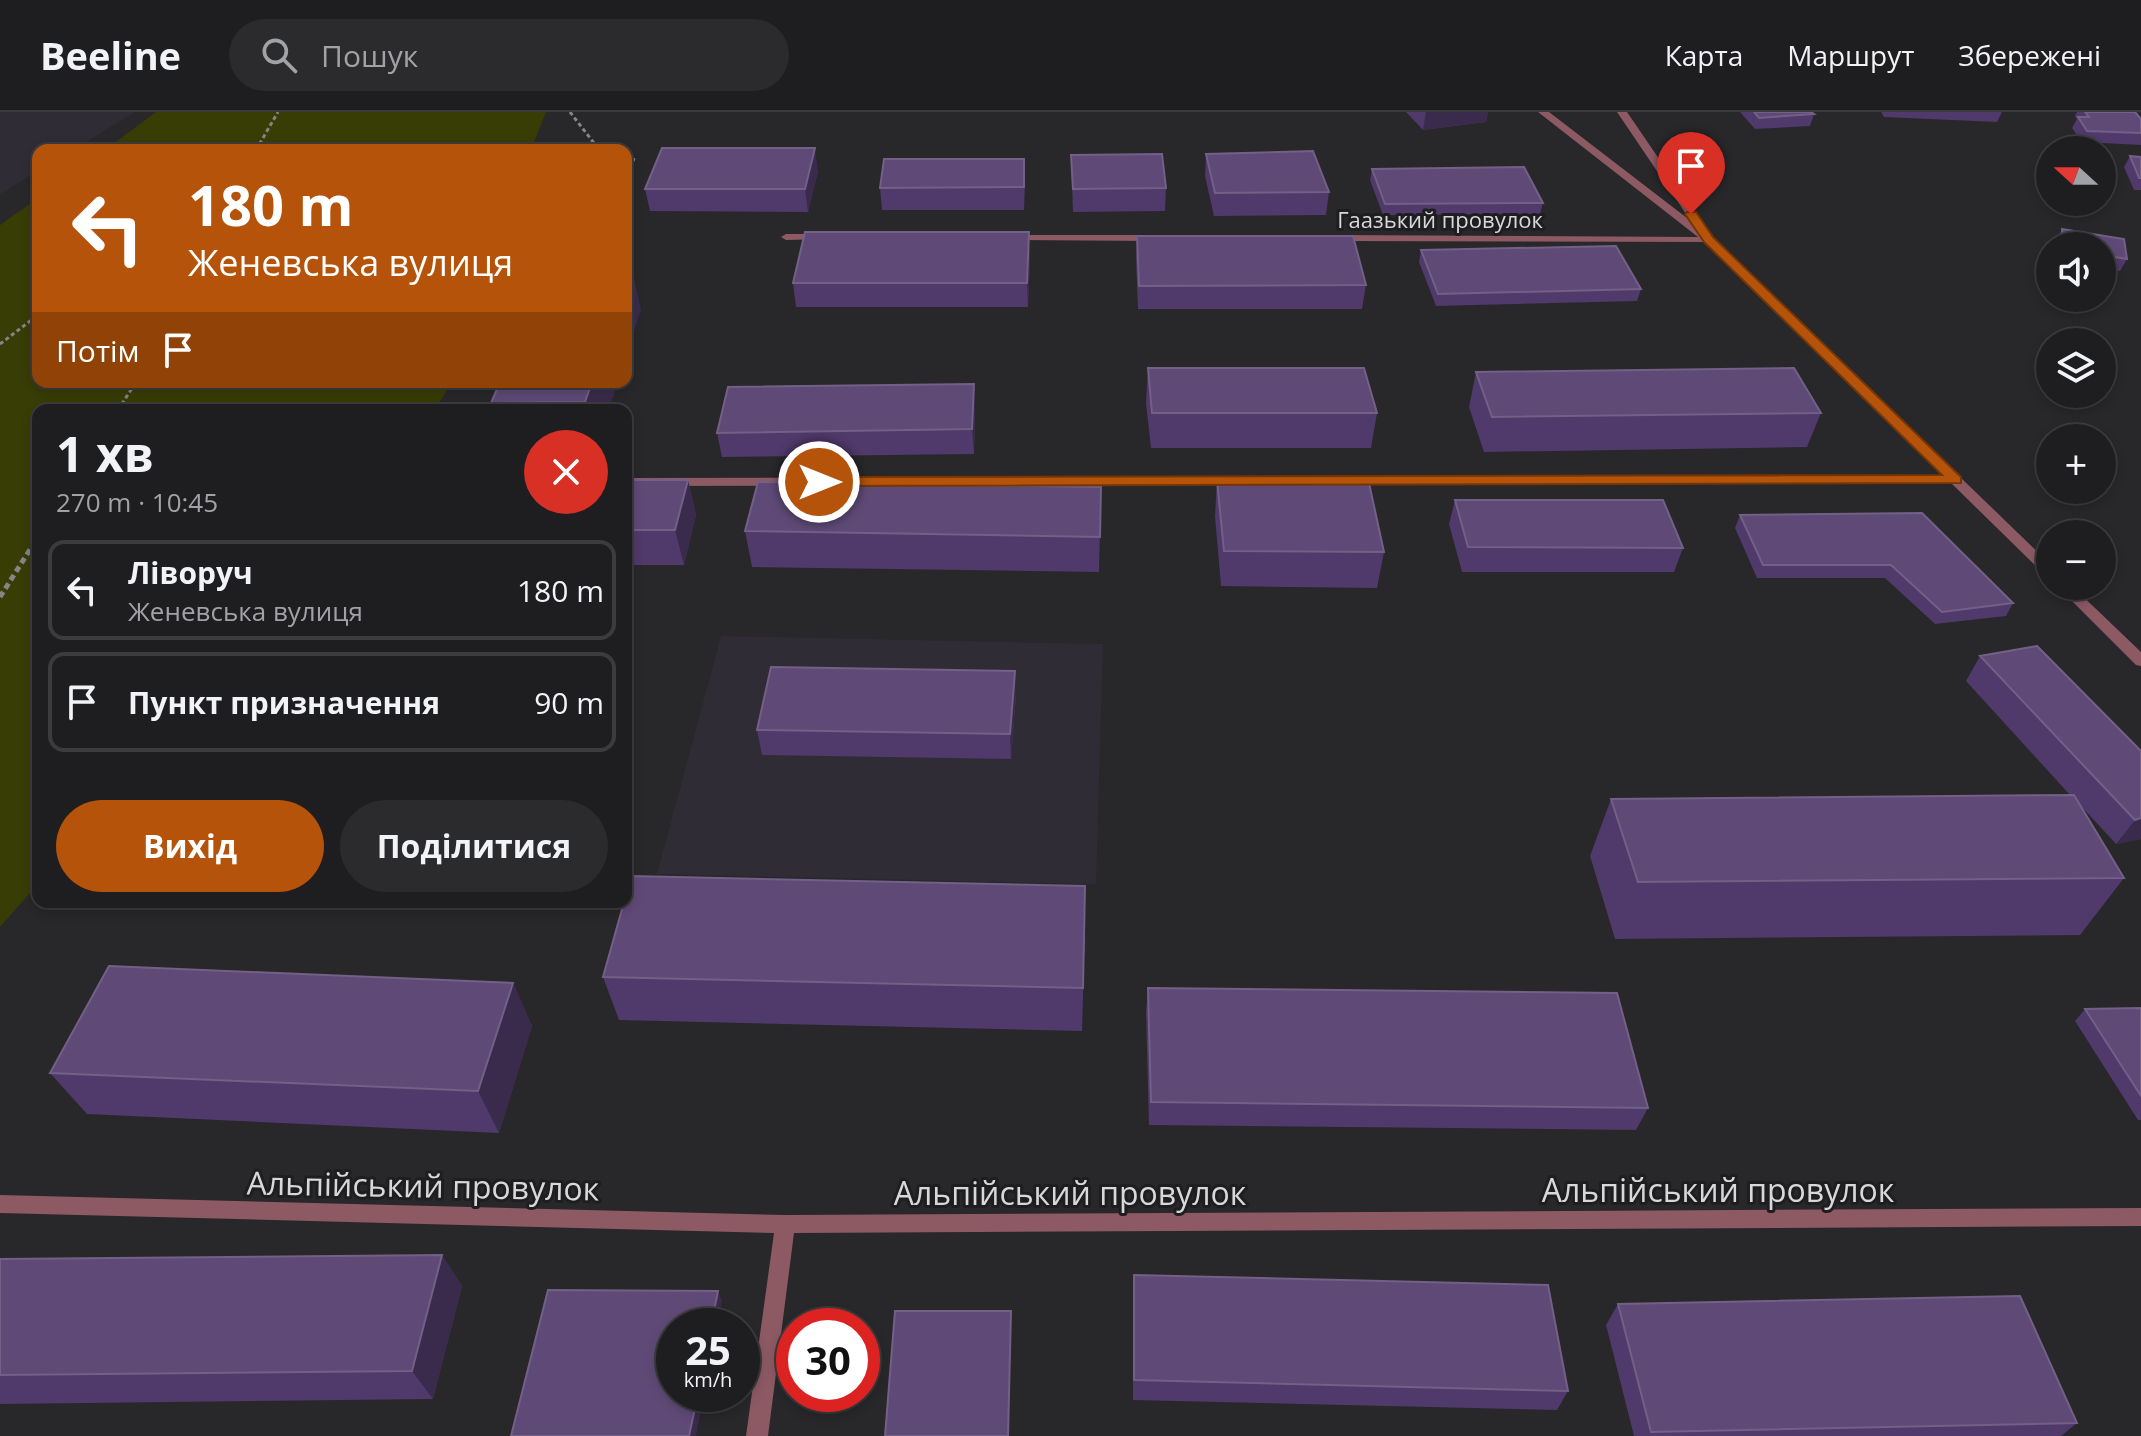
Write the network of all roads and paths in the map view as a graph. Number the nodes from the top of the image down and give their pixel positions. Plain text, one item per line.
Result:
1 (278, 112) edge
2 (570, 112) edge
3 (1543, 112) edge
4 (1622, 112) edge
5 (259, 144) edge
6 (595, 144) edge
7 (632, 159) edge
8 (635, 160) dead end
9 (786, 237) dead end
10 (834, 237) edge
11 (993, 237) edge
12 (1168, 238) edge
13 (1327, 238) edge
14 (1709, 240) junction
15 (32, 320) edge
16 (0, 344) edge
17 (1955, 480) junction
18 (632, 482) edge
19 (32, 546) edge
20 (2036, 558) edge
21 (0, 597) edge
22 (2078, 600) edge
23 (2141, 661) edge
24 (0, 1204) edge
25 (2141, 1217) edge
26 (785, 1224) junction
27 (757, 1436) edge

1 - 5 path
2 - 6 path
3 - 14 street
4 - 14 street
7 - 8 path
9 - 10 street
11 - 12 street
13 - 14 street, Гаазький провулок
14 - 17 street
15 - 16 path
17 - 18 street
17 - 20 street
19 - 21 path
22 - 23 street
24 - 26 street, Альпійський провулок
25 - 26 street, Альпійський провулок
26 - 27 street

